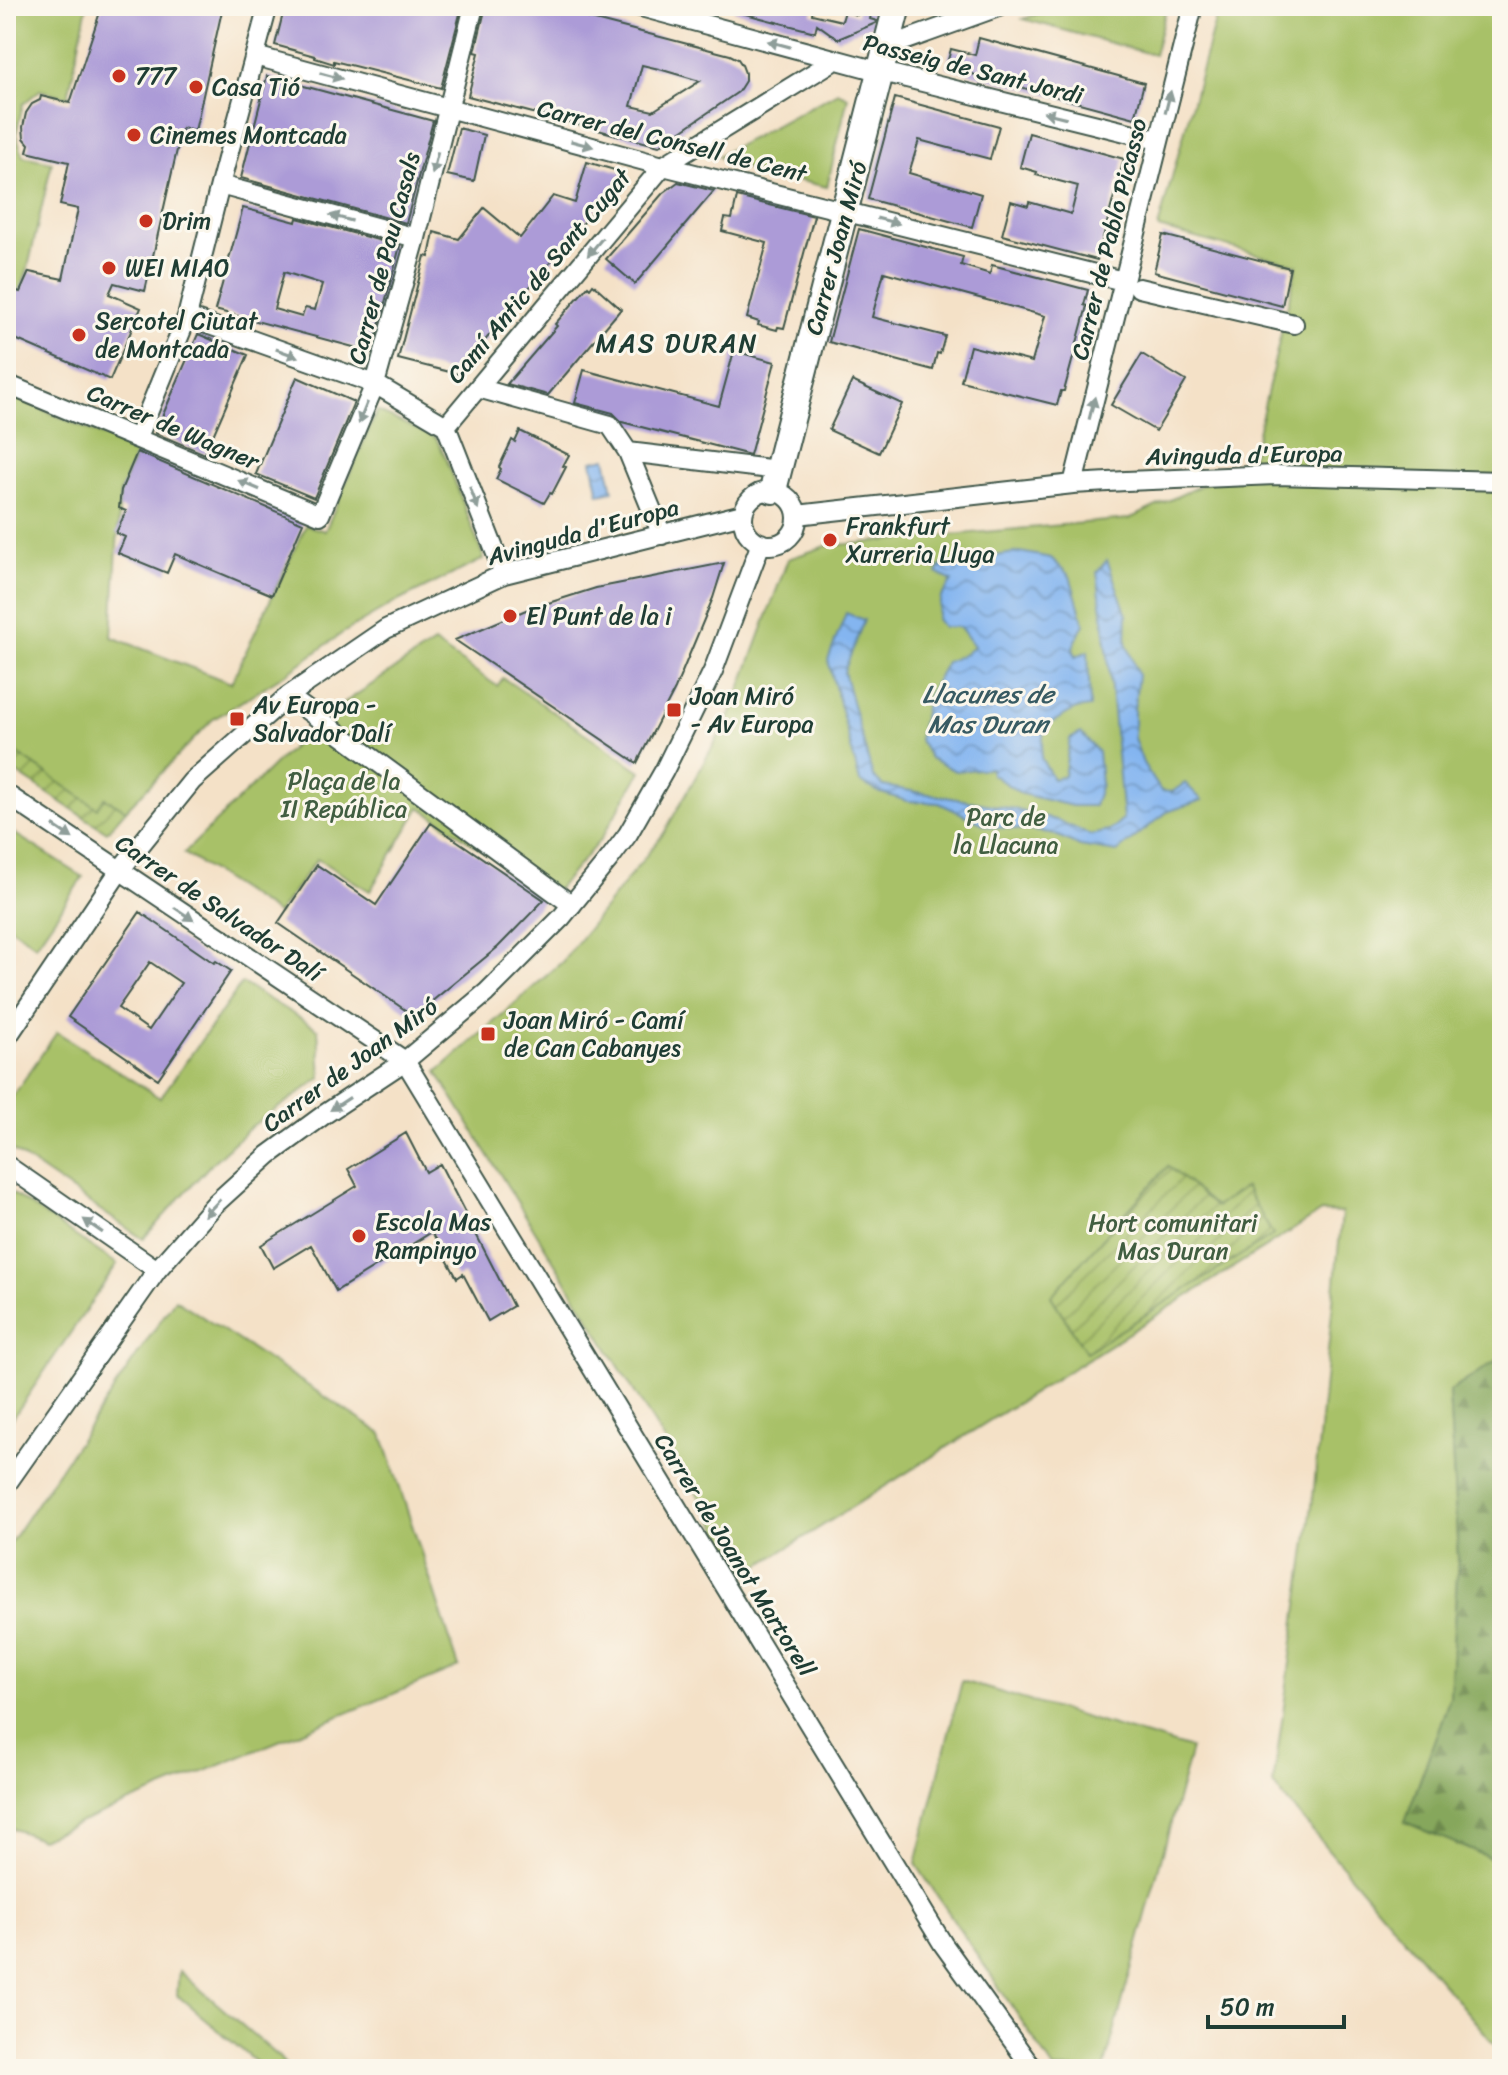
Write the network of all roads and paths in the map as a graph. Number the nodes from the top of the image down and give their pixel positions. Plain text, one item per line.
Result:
1 (268, 6) edge
2 (474, 6) edge
3 (637, 6) edge
4 (897, 6) edge
5 (1001, 6) edge
6 (1193, 6) edge
7 (255, 56) junction
8 (835, 60) junction
9 (884, 60) junction
10 (449, 108) junction
11 (1158, 140) junction
12 (663, 166) junction
13 (220, 185) junction
14 (846, 211) junction
15 (416, 238) junction
16 (1131, 284) junction
17 (187, 317) junction
18 (1294, 324) dead end
19 (6, 384) edge
20 (375, 384) junction
21 (478, 388) junction
22 (446, 426) junction
23 (138, 437) junction
24 (628, 452) junction
25 (776, 480) junction
26 (1502, 481) edge
27 (1073, 484) junction
28 (743, 514) junction
29 (320, 515) joint
30 (797, 515) junction
31 (662, 535) junction
32 (761, 543) junction
33 (504, 574) junction
34 (288, 696) junction
35 (6, 794) edge
36 (120, 870) junction
37 (572, 905) junction
38 (6, 1039) edge
39 (405, 1061) junction
40 (6, 1165) edge
41 (157, 1270) junction
42 (6, 1485) edge
43 (1033, 2069) edge

1 - 7 street
2 - 10 street, Carrer de Pau Casals
8 -> 3 street, Passeig de Sant Jordi
4 - 9 street, Carrer Joan Miró
5 - 9 street
11 -> 6 street, Carrer de Pablo Picasso
7 -> 10 street, Carrer del Consell de Cent
7 - 13 street
8 - 9 street, Passeig de Sant Jordi
8 - 12 street, Camí Antic de Sant Cugat
11 -> 9 street, Passeig de Sant Jordi
9 - 14 street, Carrer Joan Miró
10 -> 12 street, Carrer del Consell de Cent
10 -> 15 street, Carrer de Pau Casals
11 - 16 street, Carrer de Pablo Picasso
12 - 14 street, Carrer del Consell de Cent
12 -> 21 street, Camí Antic de Sant Cugat
15 -> 13 street
13 - 17 street
14 -> 16 street, Carrer del Consell de Cent
14 - 25 street, Carrer Joan Miró
15 - 20 street, Carrer de Pau Casals
16 - 18 street, Carrer del Consell de Cent
27 -> 16 street, Carrer de Pablo Picasso
17 -> 20 street
17 - 23 street
19 - 23 street, Carrer de Wagner
20 - 22 street
20 -> 29 street, Carrer de Pau Casals
21 - 22 street, Camí Antic de Sant Cugat
21 - 24 street
22 -> 33 street
29 -> 23 street, Carrer de Wagner
24 - 25 street
24 - 31 street
25 - 28 street
25 - 30 street
26 - 27 street, Avinguda d'Europa
27 - 30 street, Avinguda d'Europa
28 - 31 street, Avinguda d'Europa
28 - 32 street
30 - 32 street
31 - 33 street, Avinguda d'Europa
32 - 37 street, Carrer de Joan Miró
33 - 34 street, Avinguda d'Europa
34 - 36 street, Avinguda d'Europa
34 - 37 street
35 -> 36 street, Carrer de Salvador Dalí
36 - 38 street, Avinguda d'Europa
36 -> 39 street, Carrer de Salvador Dalí
37 - 39 street, Carrer de Joan Miró
39 -> 41 street, Carrer de Joan Miró
39 - 43 street, Carrer de Joanot Martorell
41 -> 40 street
41 - 42 street, Carrer de Joan Miró

